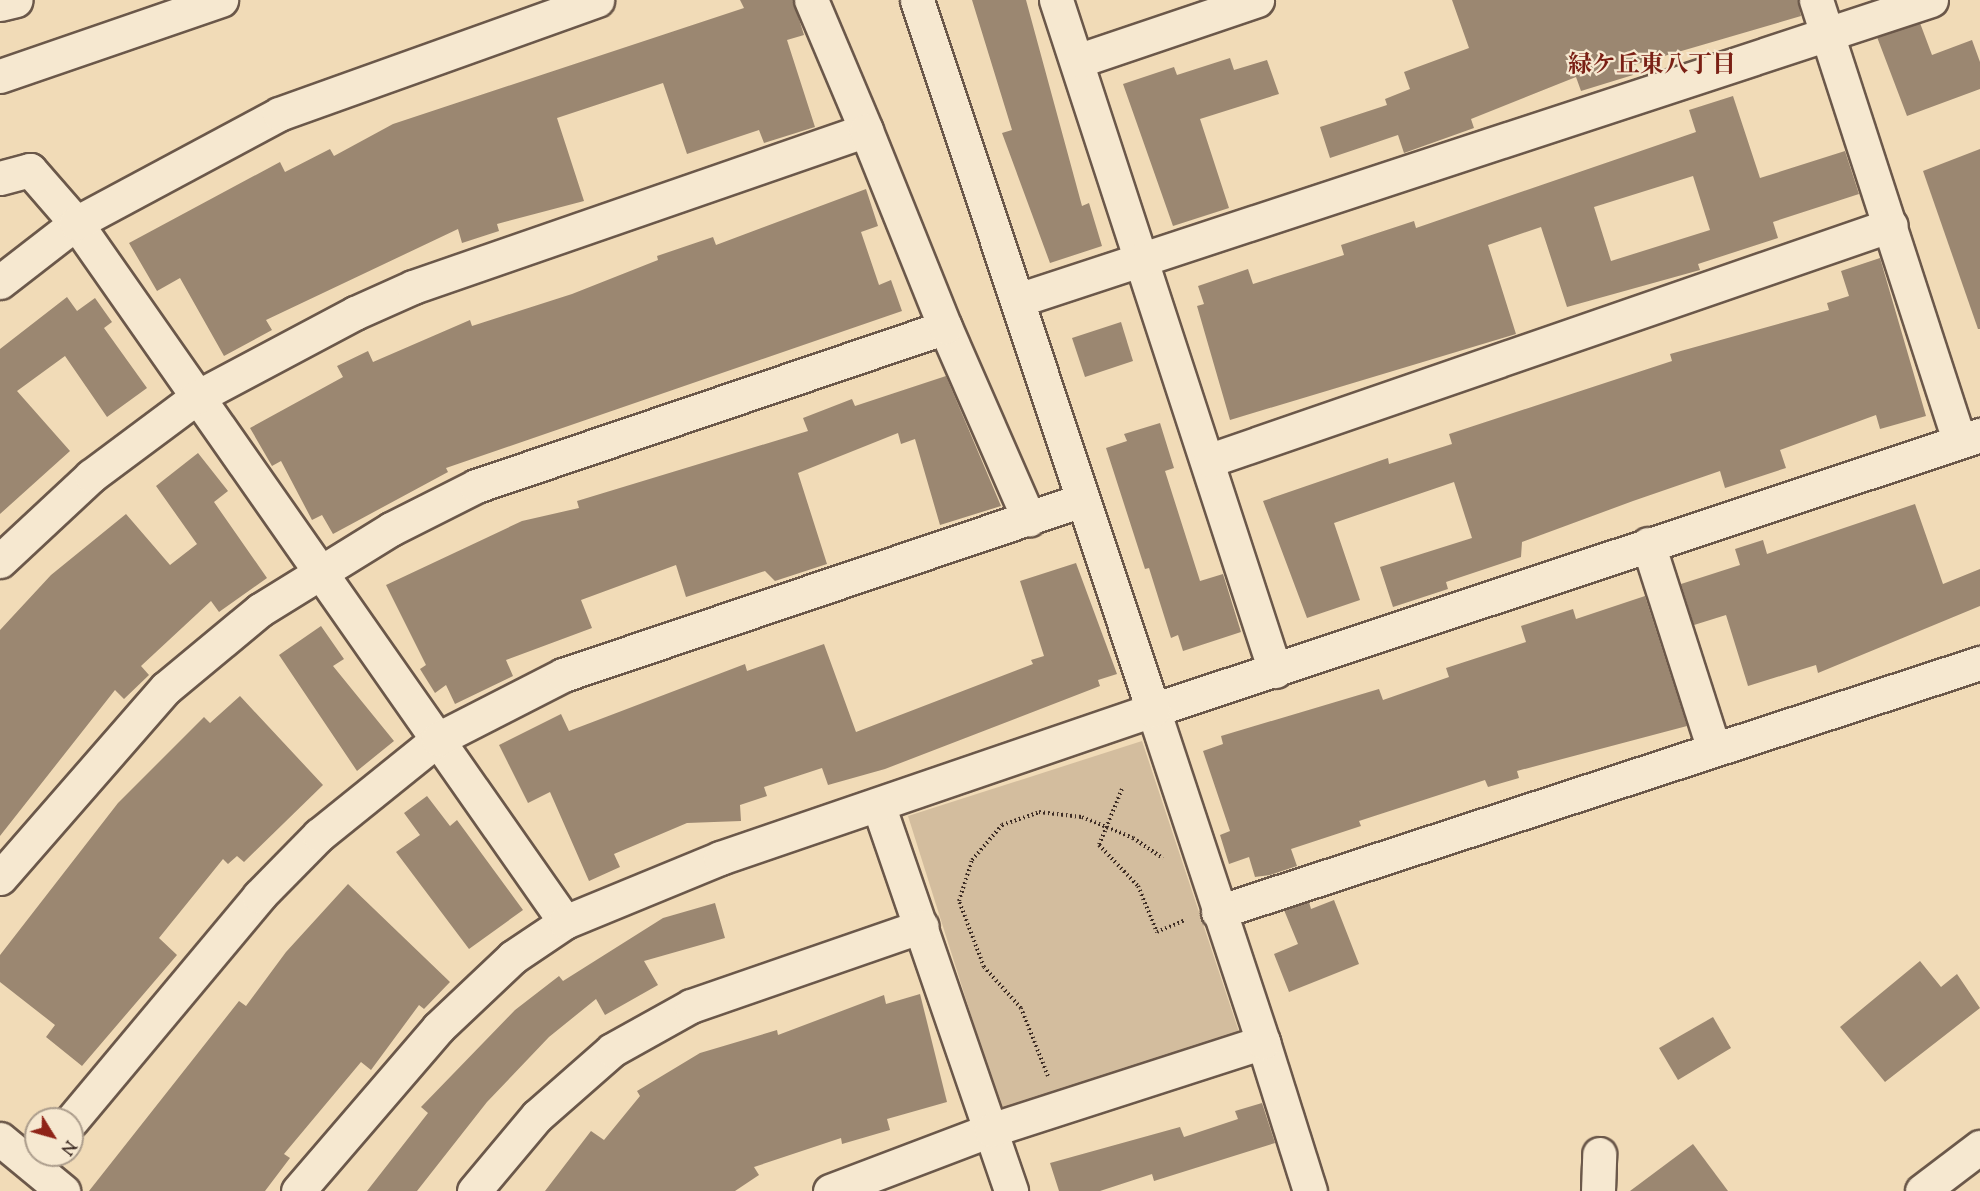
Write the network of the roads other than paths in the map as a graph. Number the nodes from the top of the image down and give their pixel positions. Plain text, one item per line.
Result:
1 (16, 0) edge
2 (221, 0) edge
3 (597, 0) edge
4 (811, 0) edge
5 (918, 0) edge
6 (1056, 0) edge
7 (1257, 0) edge
8 (1816, 0) edge
9 (1931, 0) edge
10 (0, 4) edge
11 (1828, 34) junction
12 (1080, 60) junction
13 (0, 76) edge
14 (866, 130) junction
15 (0, 178) edge
16 (76, 223) junction
17 (1891, 225) junction
18 (1137, 260) junction
19 (0, 282) edge
20 (1018, 300) junction
21 (945, 327) junction
22 (197, 397) junction
23 (1969, 438) edge
24 (1210, 460) junction
25 (1082, 500) junction
26 (1029, 519) junction
27 (1648, 543) junction
28 (0, 561) edge
29 (320, 571) junction
30 (1980, 663) edge
31 (1275, 671) junction
32 (1153, 710) junction
33 (438, 739) junction
34 (1714, 749) junction
35 (879, 807) junction
36 (0, 878) edge
37 (1204, 911) junction
38 (565, 922) junction
39 (922, 926) junction
40 (1263, 1042) junction
41 (83, 1107) edge
42 (991, 1130) junction
43 (0, 1139) edge
44 (24, 1153) edge
45 (1599, 1154) dead end
46 (1977, 1158) edge
47 (44, 1167) edge
48 (63, 1191) edge
49 (298, 1191) edge
50 (474, 1191) edge
51 (830, 1191) edge
52 (1011, 1191) edge
53 (1310, 1191) edge
54 (1598, 1191) edge
55 (1922, 1191) edge

1 - 10 street
2 - 13 street
3 - 16 street
4 - 14 street
5 - 20 street
6 - 12 street
7 - 12 street
8 - 11 street
9 - 11 street
11 - 17 street
11 - 18 street
12 - 18 street
14 - 21 street
14 - 22 street
15 - 16 street
16 - 19 street
16 - 22 street
17 - 23 street
17 - 24 street
18 - 20 street
18 - 24 street
20 - 25 street
21 - 26 street
21 - 29 street
22 - 28 street
22 - 29 street
23 - 27 street
24 - 31 street
25 - 26 street
25 - 32 street
26 - 33 street
27 - 31 street
27 - 34 street
29 - 33 street
29 - 36 street
30 - 34 street
31 - 32 street
32 - 35 street
32 - 37 street
33 - 38 street
33 - 41 street
34 - 37 street
35 - 38 street
35 - 39 street
37 - 40 street
38 - 49 street
39 - 42 street
39 - 50 street
40 - 42 street
40 - 53 street
42 - 51 street
42 - 52 street
43 - 44 street
45 - 54 street
46 - 55 street
47 - 48 street

